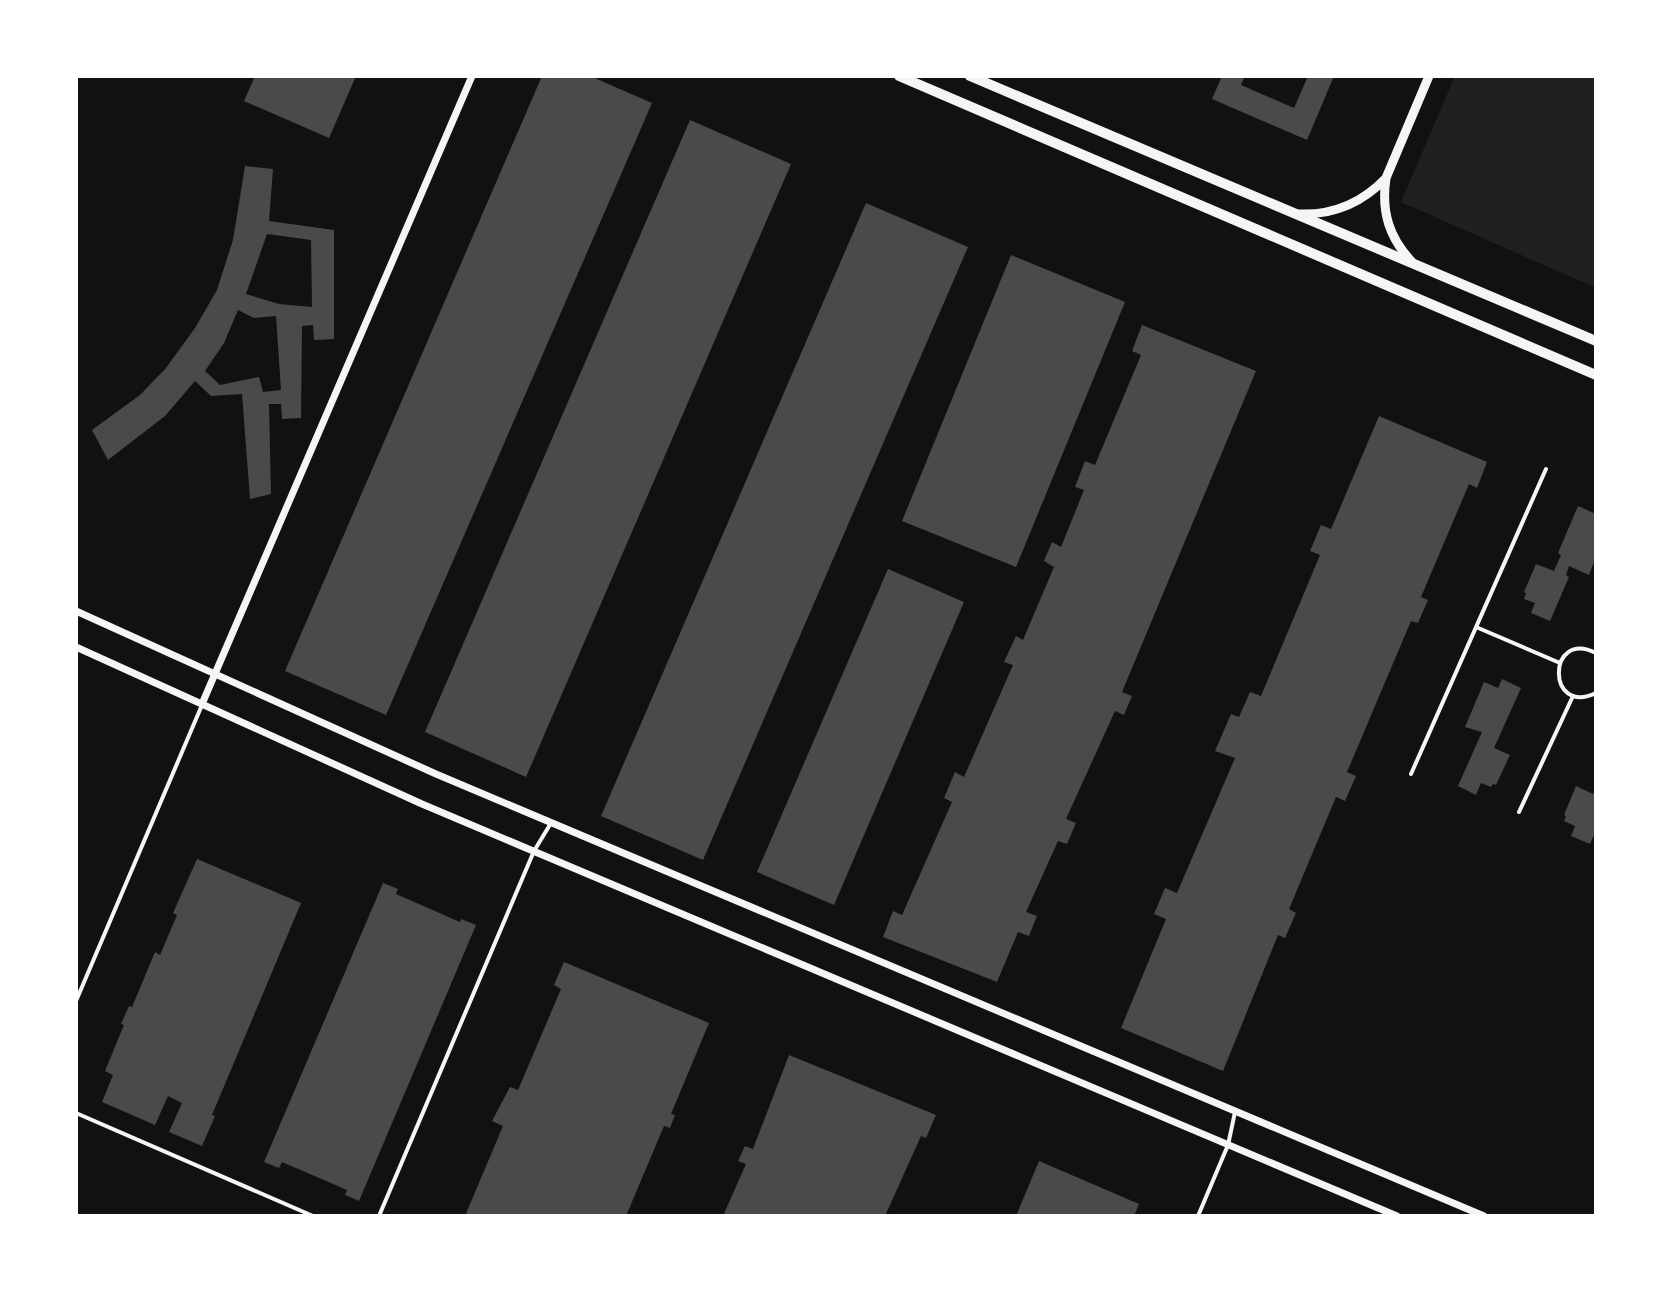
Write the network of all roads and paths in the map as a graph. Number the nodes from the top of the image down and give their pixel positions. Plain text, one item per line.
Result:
1 (472, 76) edge
2 (899, 76) edge
3 (970, 76) edge
4 (1429, 76) edge
5 (1386, 178) junction
6 (1293, 214) junction
7 (1415, 266) junction
8 (1596, 341) edge
9 (1596, 375) edge
10 (1546, 469) dead end
11 (76, 611) edge
12 (1476, 627) junction
13 (76, 647) edge
14 (1595, 650) edge
15 (1560, 663) junction
16 (215, 674) junction
17 (1596, 693) edge
18 (1573, 696) junction
19 (202, 704) junction
20 (1411, 774) dead end
21 (1519, 812) dead end
22 (552, 823) junction
23 (534, 851) junction
24 (76, 1001) edge
25 (1235, 1112) junction
26 (76, 1113) edge
27 (1228, 1145) junction
28 (313, 1216) edge
29 (379, 1216) edge
30 (1198, 1216) edge
31 (1397, 1216) edge
32 (1484, 1216) edge

1 - 16 street
2 - 9 main road
3 - 6 main road
4 - 5 street
5 - 6 street
5 - 7 street
6 - 7 main road
7 - 8 main road
10 - 12 lane
11 - 16 street
12 - 15 lane
12 - 20 lane
13 - 19 street
14 - 15 lane
15 - 18 lane
16 - 19 street
16 - 22 street
17 - 18 lane
18 - 21 lane
19 - 23 street
19 - 24 lane
22 - 23 lane
22 - 25 street
23 - 27 street
23 - 29 lane
25 - 27 lane
25 - 32 street
26 - 28 lane
27 - 30 lane
27 - 31 street

